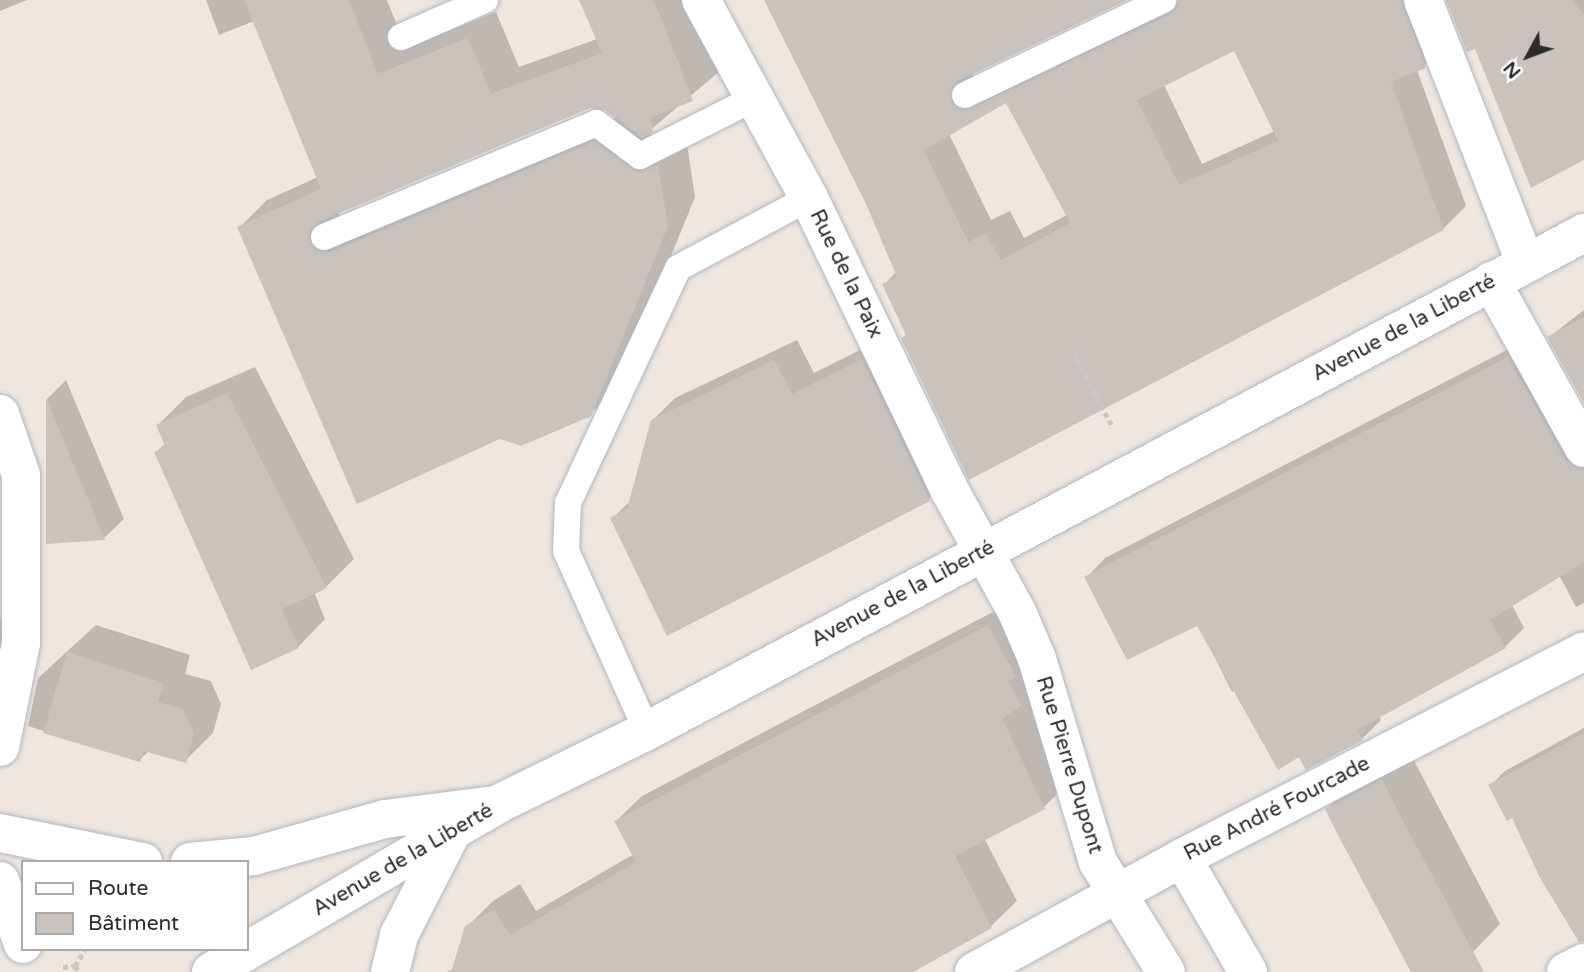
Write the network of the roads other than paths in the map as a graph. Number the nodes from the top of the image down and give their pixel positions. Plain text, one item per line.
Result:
1 (485, 0) edge
2 (701, 0) edge
3 (1163, 0) edge
4 (1423, 0) edge
5 (401, 37) dead end
6 (965, 95) dead end
7 (755, 98) junction
8 (809, 198) junction
9 (1584, 233) edge
10 (324, 237) dead end
11 (1526, 264) junction
12 (1491, 281) junction
13 (0, 414) edge
14 (1584, 448) edge
15 (983, 552) junction
16 (1584, 652) edge
17 (646, 731) junction
18 (0, 747) edge
19 (498, 804) junction
20 (0, 833) edge
21 (451, 834) junction
22 (0, 839) edge
23 (1182, 858) junction
24 (44, 860) edge
25 (133, 860) edge
26 (211, 860) edge
27 (0, 881) edge
28 (1120, 893) junction
29 (21, 939) edge
30 (248, 948) edge
31 (25, 951) edge
32 (243, 951) edge
33 (1584, 963) edge
34 (220, 964) edge
35 (30, 972) edge
36 (390, 972) edge
37 (974, 972) edge
38 (1166, 972) edge
39 (1248, 972) edge
40 (1566, 972) edge

1 - 5 lane
2 - 7 street, Rue de la Paix
3 - 6 lane
4 - 11 street
7 - 8 street, Rue de la Paix
7 - 10 lane
8 - 15 street, Rue de la Paix
8 - 17 lane
9 - 11 street, Avenue de la Liberté
11 - 12 street, Avenue de la Liberté
12 - 14 street
12 - 15 street, Avenue de la Liberté
13 - 18 street
15 - 17 street, Avenue de la Liberté
15 - 28 street, Rue Pierre Dupont
16 - 23 street, Rue André Fourcade
17 - 19 street, Avenue de la Liberté
19 - 21 street, Avenue de la Liberté
19 - 26 street
20 - 25 street
21 - 30 street, Avenue de la Liberté
21 - 36 street
22 - 24 street
23 - 28 street, Rue André Fourcade
23 - 39 street
27 - 29 street
28 - 37 street, Rue André Fourcade
28 - 38 street, Rue Pierre Dupont
31 - 35 street
32 - 34 street, Avenue de la Liberté
33 - 40 street

